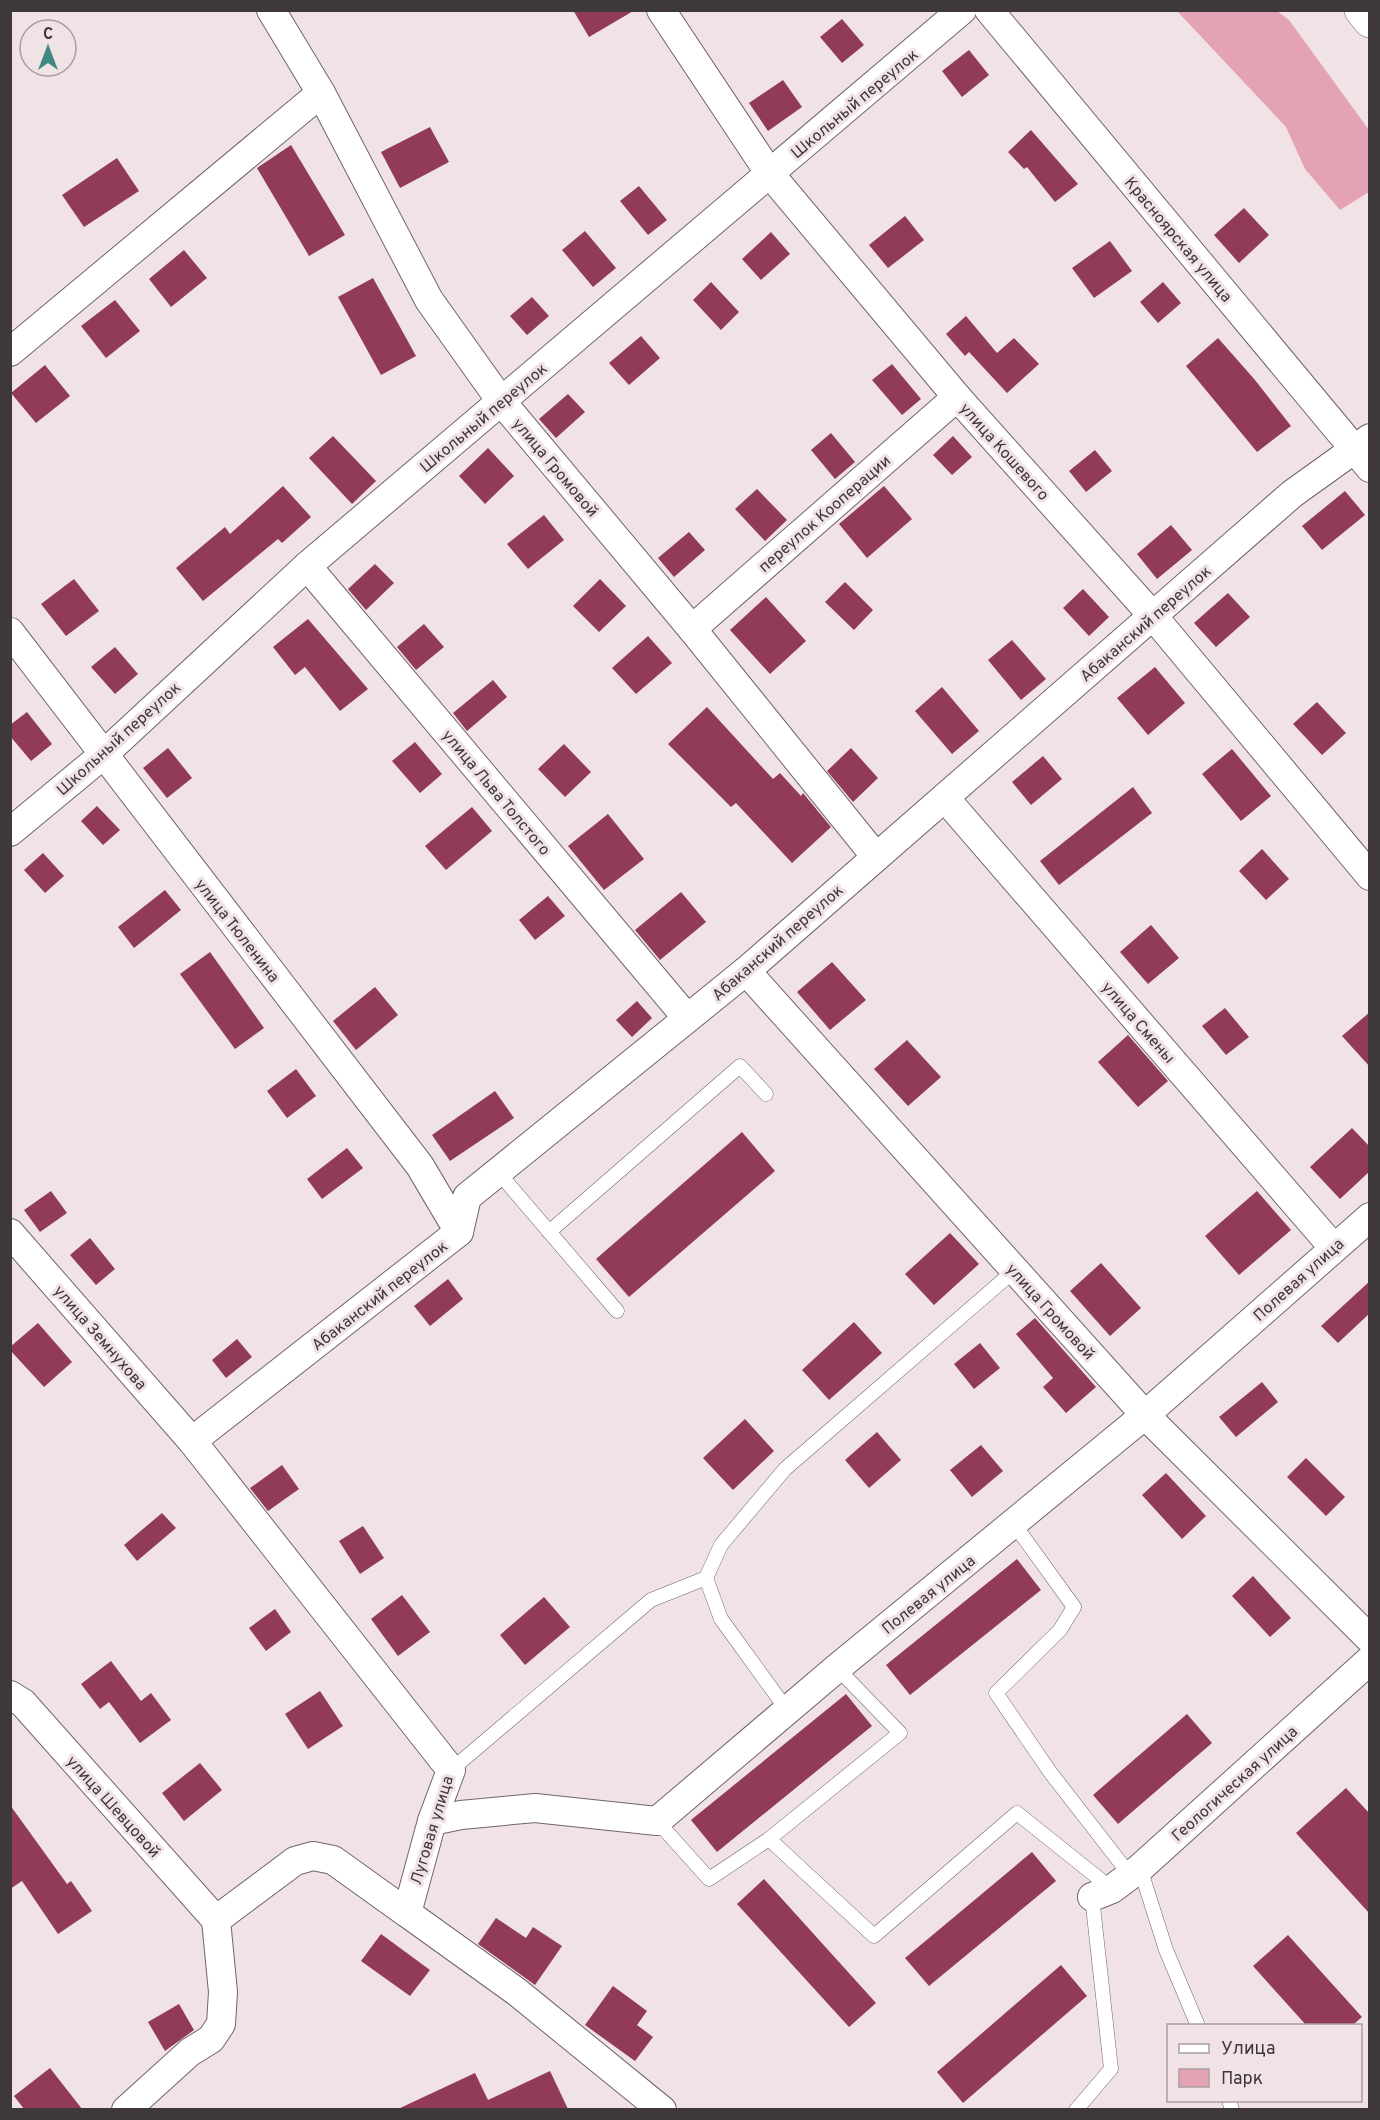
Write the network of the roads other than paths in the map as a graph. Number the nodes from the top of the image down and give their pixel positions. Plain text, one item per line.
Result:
1 (271, 10) edge
2 (661, 10) edge
3 (962, 10) edge
4 (989, 10) edge
5 (1361, 10) edge
6 (1370, 21) edge
7 (321, 93) junction
8 (770, 174) junction
9 (10, 352) edge
10 (957, 397) junction
11 (501, 401) junction
12 (1365, 452) edge
13 (307, 566) junction
14 (1152, 616) junction
15 (692, 629) junction
16 (10, 633) edge
17 (103, 755) junction
18 (945, 798) junction
19 (10, 832) edge
20 (876, 857) junction
21 (1370, 876) edge
22 (746, 971) junction
23 (687, 1018) junction
24 (766, 1094) dead end
25 (498, 1172) junction
26 (1370, 1217) edge
27 (459, 1232) junction
28 (549, 1232) junction
29 (10, 1233) edge
30 (1333, 1247) junction
31 (1015, 1270) junction
32 (617, 1311) dead end
33 (1145, 1415) junction
34 (192, 1441) junction
35 (1014, 1524) junction
36 (705, 1578) junction
37 (1370, 1639) edge
38 (1370, 1660) edge
39 (837, 1668) junction
40 (10, 1695) edge
41 (787, 1710) junction
42 (451, 1770) junction
43 (432, 1821) junction
44 (657, 1821) junction
45 (769, 1839) junction
46 (1119, 1882) junction
47 (407, 1913) junction
48 (216, 1920) junction
49 (1198, 2024) edge
50 (126, 2109) edge
51 (662, 2109) edge
52 (1076, 2109) edge

1 - 7 street, улица Громовой
2 - 8 street, улица Кошевого
3 - 8 street, Школьный переулок
4 - 12 street, Красноярская улица
5 - 6 street
7 - 9 street
7 - 11 street, улица Громовой
8 - 10 street, улица Кошевого
8 - 11 street, Школьный переулок
10 - 14 street, улица Кошевого
10 - 15 street, переулок Кооперации
11 - 13 street, Школьный переулок
11 - 15 street, улица Громовой
12 - 14 street, Абаканский переулок
13 - 17 street, Школьный переулок
13 - 23 street, улица Льва Толстого
14 - 18 street, Абаканский переулок
14 - 21 street, улица Кошевого
15 - 20 street, улица Громовой
16 - 17 street, улица Тюленина
17 - 19 street, Школьный переулок
17 - 27 street, улица Тюленина
18 - 20 street, Абаканский переулок
18 - 30 street, улица Смены
20 - 22 street, Абаканский переулок
22 - 23 street, Абаканский переулок
22 - 31 street, улица Громовой
23 - 25 street, Абаканский переулок
24 - 28 lane
25 - 27 street, Абаканский переулок
25 - 28 lane
26 - 30 street, Полевая улица
27 - 34 street, Абаканский переулок
28 - 32 lane
29 - 34 street, улица Земнухова
30 - 33 street, Полевая улица
31 - 33 street, улица Громовой
31 - 36 lane
33 - 35 street, Полевая улица
33 - 37 street, улица Громовой
34 - 42 street, Луговая улица
35 - 39 street, Полевая улица
35 - 46 lane
36 - 41 lane
36 - 42 lane
38 - 46 street, Геологическая улица
39 - 41 street, Полевая улица
39 - 45 lane
40 - 48 street, улица Шевцовой
41 - 44 street, Полевая улица
42 - 43 street, Луговая улица
43 - 44 street
43 - 47 street, Луговая улица
44 - 45 lane
45 - 46 lane
46 - 49 lane
46 - 52 lane
47 - 48 street
47 - 51 street
48 - 50 street

